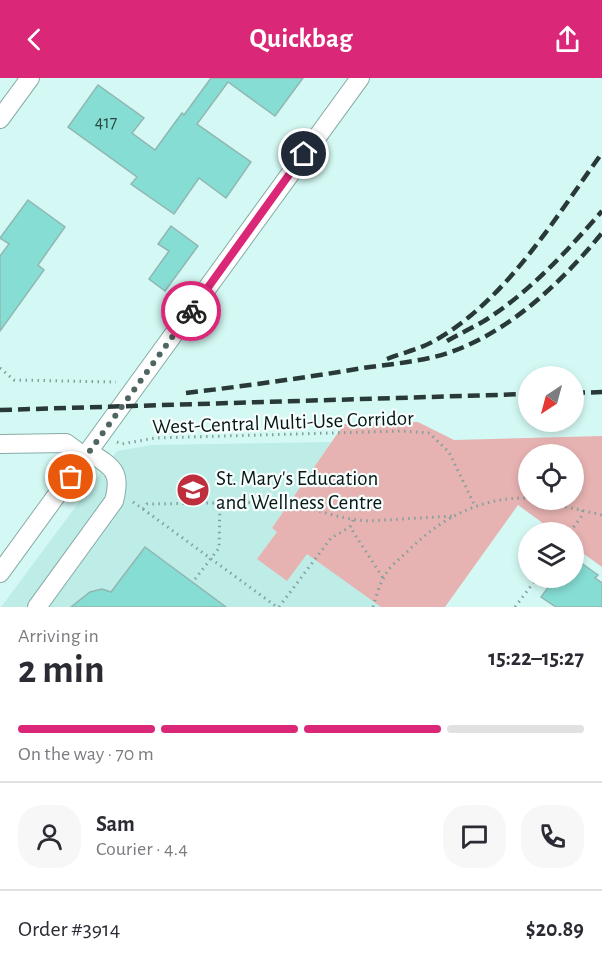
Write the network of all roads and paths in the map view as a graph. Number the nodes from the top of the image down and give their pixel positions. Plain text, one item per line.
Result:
1 (30, 78) edge
2 (360, 78) edge
3 (7, 95) edge
4 (0, 119) edge
5 (0, 368) edge
6 (139, 383) junction
7 (101, 435) junction
8 (0, 444) edge
9 (87, 454) junction
10 (117, 491) junction
11 (518, 498) edge
12 (220, 503) junction
13 (475, 506) junction
14 (143, 509) junction
15 (584, 509) edge
16 (602, 515) edge
17 (454, 516) junction
18 (353, 520) junction
19 (350, 527) junction
20 (211, 559) junction
21 (0, 573) edge
22 (383, 578) junction
23 (195, 579) dead end
24 (529, 588) edge
25 (37, 607) edge
26 (278, 607) edge
27 (373, 607) edge
28 (515, 607) edge

1 - 3 street
2 - 6 street
3 - 4 street
5 - 6 path
6 - 7 street
7 - 9 street
7 - 13 path, West-Central Multi-Use Corridor
8 - 9 street
9 - 10 street
9 - 21 street
10 - 14 path
10 - 25 street
11 - 13 path
12 - 14 path
12 - 18 path
12 - 20 path
13 - 17 path
14 - 20 path
15 - 16 path
17 - 18 path
17 - 22 path
18 - 19 path
19 - 22 path
19 - 26 path
20 - 23 path
20 - 26 path
22 - 27 path
24 - 28 path

